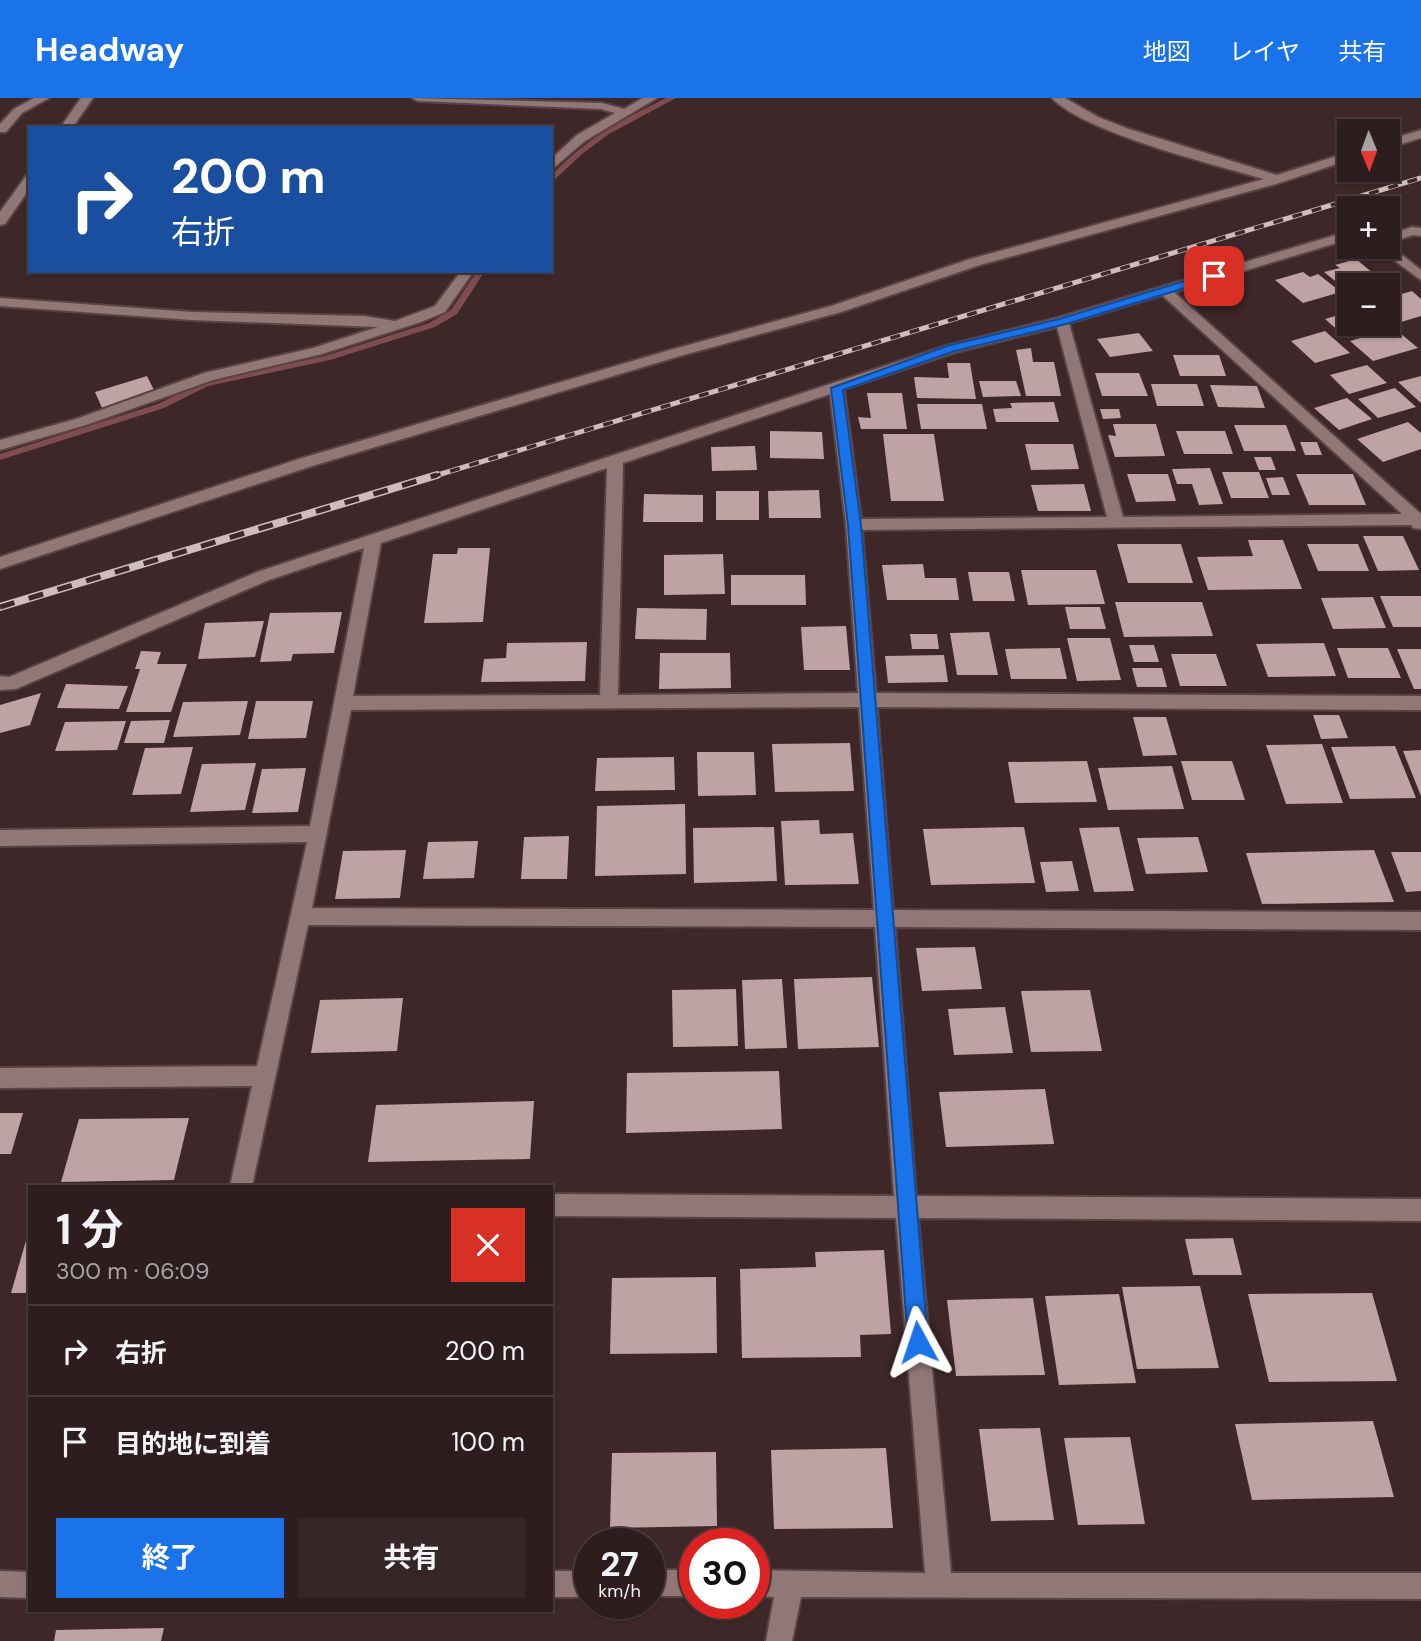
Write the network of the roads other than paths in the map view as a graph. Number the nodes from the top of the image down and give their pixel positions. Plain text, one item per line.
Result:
1 (43, 98) edge
2 (87, 98) edge
3 (418, 98) edge
4 (651, 98) edge
5 (1058, 98) edge
6 (623, 112) junction
7 (67, 126) edge
8 (2, 129) edge
9 (1421, 134) edge
10 (1400, 140) edge
11 (1337, 160) edge
12 (553, 164) edge
13 (1277, 179) junction
14 (25, 193) edge
15 (0, 221) edge
16 (1421, 232) edge
17 (1400, 235) edge
18 (1337, 239) edge
19 (1398, 259) edge
20 (467, 273) edge
21 (1421, 276) edge
22 (1165, 291) junction
23 (0, 302) edge
24 (1062, 321) junction
25 (396, 326) junction
26 (837, 388) junction
27 (0, 445) edge
28 (615, 460) junction
29 (1420, 522) edge
30 (1117, 523) junction
31 (854, 525) junction
32 (374, 540) junction
33 (0, 563) edge
34 (0, 683) edge
35 (609, 700) junction
36 (868, 700) junction
37 (342, 703) junction
38 (1421, 703) edge
39 (318, 834) junction
40 (0, 838) edge
41 (300, 916) junction
42 (887, 920) junction
43 (1421, 921) edge
44 (265, 1076) junction
45 (0, 1077) edge
46 (241, 1185) edge
47 (553, 1205) edge
48 (906, 1206) junction
49 (1421, 1210) edge
50 (770, 1583) edge
51 (790, 1583) junction
52 (0, 1584) edge
53 (553, 1584) edge
54 (574, 1584) edge
55 (28, 1585) edge
56 (939, 1586) junction
57 (1421, 1586) edge
58 (779, 1641) edge

1 - 8 street
2 - 7 street
3 - 6 street
4 - 6 street
5 - 13 street
6 - 12 street
9 - 10 street
11 - 13 street
13 - 33 street
14 - 15 street
16 - 17 street
18 - 22 street
19 - 21 street
20 - 25 street
22 - 24 street
22 - 29 street
23 - 25 street
24 - 26 street
24 - 30 street
25 - 27 street
26 - 28 street
26 - 31 street
28 - 32 street
28 - 35 street
29 - 30 street
30 - 31 street
31 - 36 street
32 - 34 street
32 - 37 street
35 - 36 street
35 - 37 street
36 - 38 street
36 - 42 street
37 - 39 street
39 - 40 street
39 - 41 street
41 - 42 street
41 - 44 street
42 - 43 street
42 - 48 street
44 - 45 street
44 - 46 street
47 - 48 street
48 - 49 street
48 - 56 street
50 - 51 street
51 - 56 street
51 - 58 street
52 - 55 street
53 - 54 street
56 - 57 street

